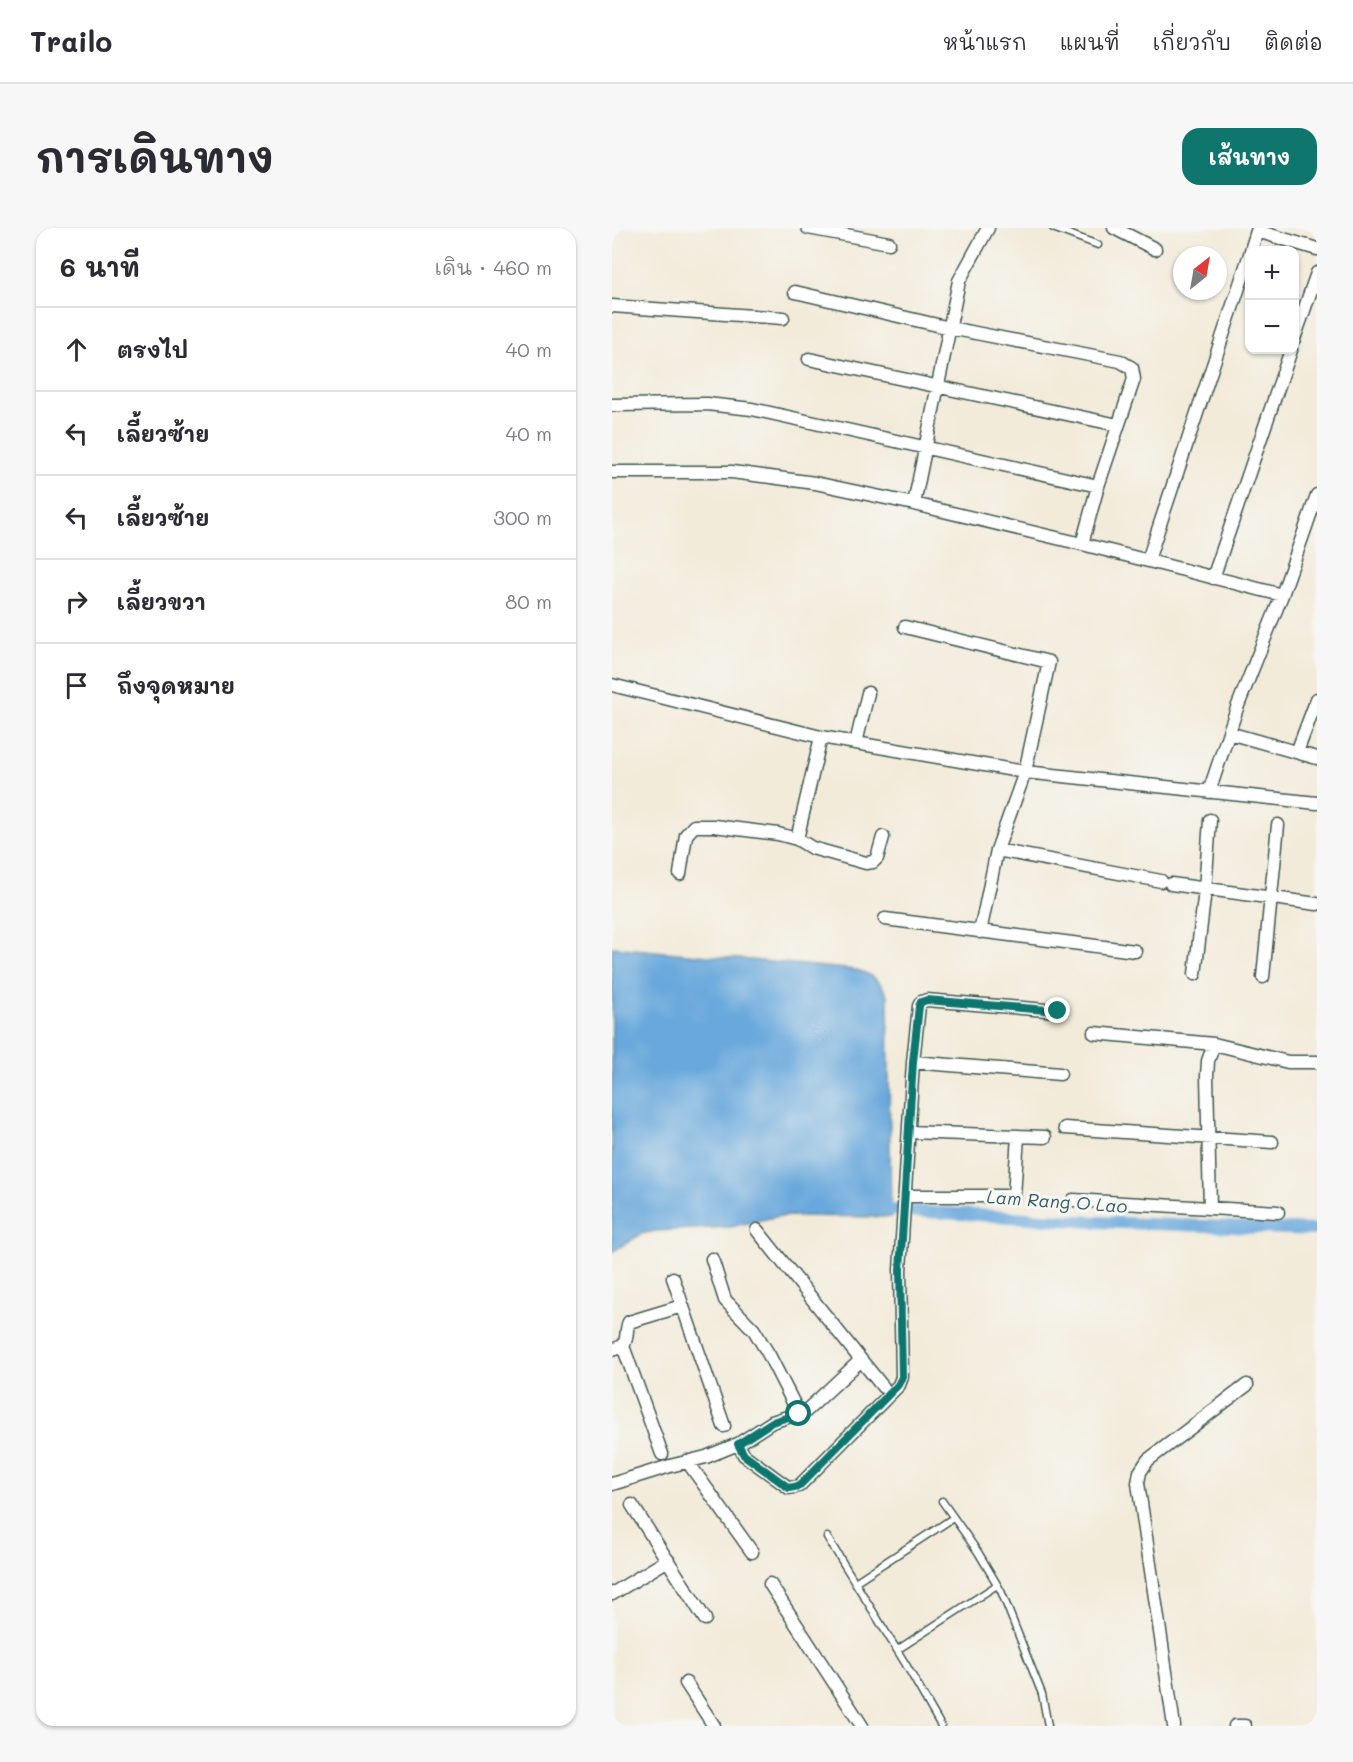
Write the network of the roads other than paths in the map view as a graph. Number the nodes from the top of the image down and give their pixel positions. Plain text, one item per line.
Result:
1 (808, 228) edge
2 (988, 228) edge
3 (1053, 228) edge
4 (1114, 228) edge
5 (1257, 229) edge
6 (889, 243) dead end
7 (1098, 245) dead end
8 (1252, 246) edge
9 (1155, 249) dead end
10 (1317, 249) edge
11 (1245, 267) edge
12 (1317, 273) edge
13 (795, 292) dead end
14 (612, 306) edge
15 (783, 318) dead end
16 (1299, 325) edge
17 (950, 328) junction
18 (1290, 354) edge
19 (809, 359) dead end
20 (938, 387) junction
21 (612, 405) edge
22 (1118, 425) junction
23 (924, 447) junction
24 (612, 472) edge
25 (1098, 486) junction
26 (1317, 495) edge
27 (914, 504) junction
28 (1082, 544) junction
29 (1148, 560) junction
30 (1213, 578) junction
31 (1282, 595) junction
32 (905, 627) dead end
33 (612, 685) edge
34 (868, 693) dead end
35 (1317, 699) edge
36 (1229, 733) junction
37 (821, 737) junction
38 (856, 743) junction
39 (1298, 752) junction
40 (1317, 758) edge
41 (1025, 772) junction
42 (1209, 792) junction
43 (1317, 803) edge
44 (1210, 819) dead end
45 (1278, 825) dead end
46 (883, 837) dead end
47 (797, 840) junction
48 (997, 850) junction
49 (680, 874) dead end
50 (1205, 890) junction
51 (1271, 899) junction
52 (1317, 904) edge
53 (885, 919) dead end
54 (980, 932) junction
55 (1135, 951) dead end
56 (1195, 974) dead end
57 (1263, 977) dead end
58 (1058, 1011) dead end
59 (1094, 1033) dead end
60 (1214, 1044) junction
61 (913, 1062) junction
62 (1317, 1062) edge
63 (1060, 1074) dead end
64 (1065, 1128) dead end
65 (909, 1132) junction
66 (1018, 1136) junction
67 (1045, 1137) dead end
68 (1209, 1138) junction
69 (1272, 1142) dead end
70 (905, 1196) junction
71 (1073, 1200) dead end
72 (1210, 1208) junction
73 (1278, 1212) dead end
74 (757, 1230) dead end
75 (712, 1259) dead end
76 (673, 1278) dead end
77 (682, 1306) junction
78 (617, 1348) edge
79 (861, 1360) junction
80 (1247, 1385) dead end
81 (883, 1387) dead end
82 (799, 1414) junction
83 (724, 1426) dead end
84 (738, 1444) junction
85 (662, 1454) dead end
86 (687, 1461) junction
87 (612, 1484) edge
88 (942, 1501) dead end
89 (632, 1505) dead end
90 (953, 1518) junction
91 (827, 1537) dead end
92 (752, 1552) dead end
93 (668, 1560) junction
94 (855, 1582) junction
95 (770, 1584) dead end
96 (997, 1585) junction
97 (612, 1594) edge
98 (705, 1619) dead end
99 (897, 1650) junction
100 (686, 1683) dead end
101 (714, 1726) edge
102 (862, 1726) edge
103 (941, 1726) edge
104 (1048, 1726) edge
105 (1174, 1726) edge
106 (1235, 1726) edge
107 (1245, 1726) edge

1 - 6 street
2 - 17 street
3 - 7 lane
4 - 9 street
5 - 8 street
5 - 10 street
11 - 29 street
12 - 16 street
13 - 17 street
14 - 15 street
17 - 20 street
17 - 22 street
18 - 30 street
19 - 20 street
20 - 22 street
20 - 23 street
21 - 23 street
22 - 25 street
23 - 25 street
23 - 27 street
24 - 27 street
25 - 28 street
26 - 31 street
27 - 28 street
28 - 29 street
29 - 30 street
30 - 31 street
31 - 36 street
32 - 41 street
33 - 37 street
34 - 38 street
35 - 39 street
36 - 39 street
36 - 42 street
37 - 38 street
37 - 47 street
38 - 41 street
39 - 40 street
41 - 42 street
41 - 48 street
42 - 43 street
44 - 50 street
45 - 51 street
46 - 47 street
47 - 49 street
48 - 50 street
48 - 54 street
50 - 51 street
50 - 56 street
51 - 52 street
51 - 57 street
53 - 54 street
54 - 55 street
58 - 61 street
59 - 60 street
60 - 62 street
60 - 68 street
61 - 63 street
61 - 65 street
64 - 68 street
65 - 66 street
65 - 70 street
66 - 67 street
66 - 70 street
68 - 69 street
68 - 72 street
70 - 84 street
71 - 72 street
72 - 73 street
74 - 79 street
75 - 82 street
76 - 77 street
77 - 78 street
77 - 83 street
78 - 85 street
79 - 81 street
79 - 82 street
80 - 105 street
82 - 84 street
84 - 86 street
86 - 87 street
86 - 92 street
88 - 90 lane
89 - 93 street
90 - 94 lane
90 - 96 lane
91 - 94 lane
93 - 97 street
93 - 98 street
94 - 99 lane
95 - 102 street
96 - 99 lane
96 - 104 lane
99 - 103 lane
100 - 101 street
106 - 107 street

